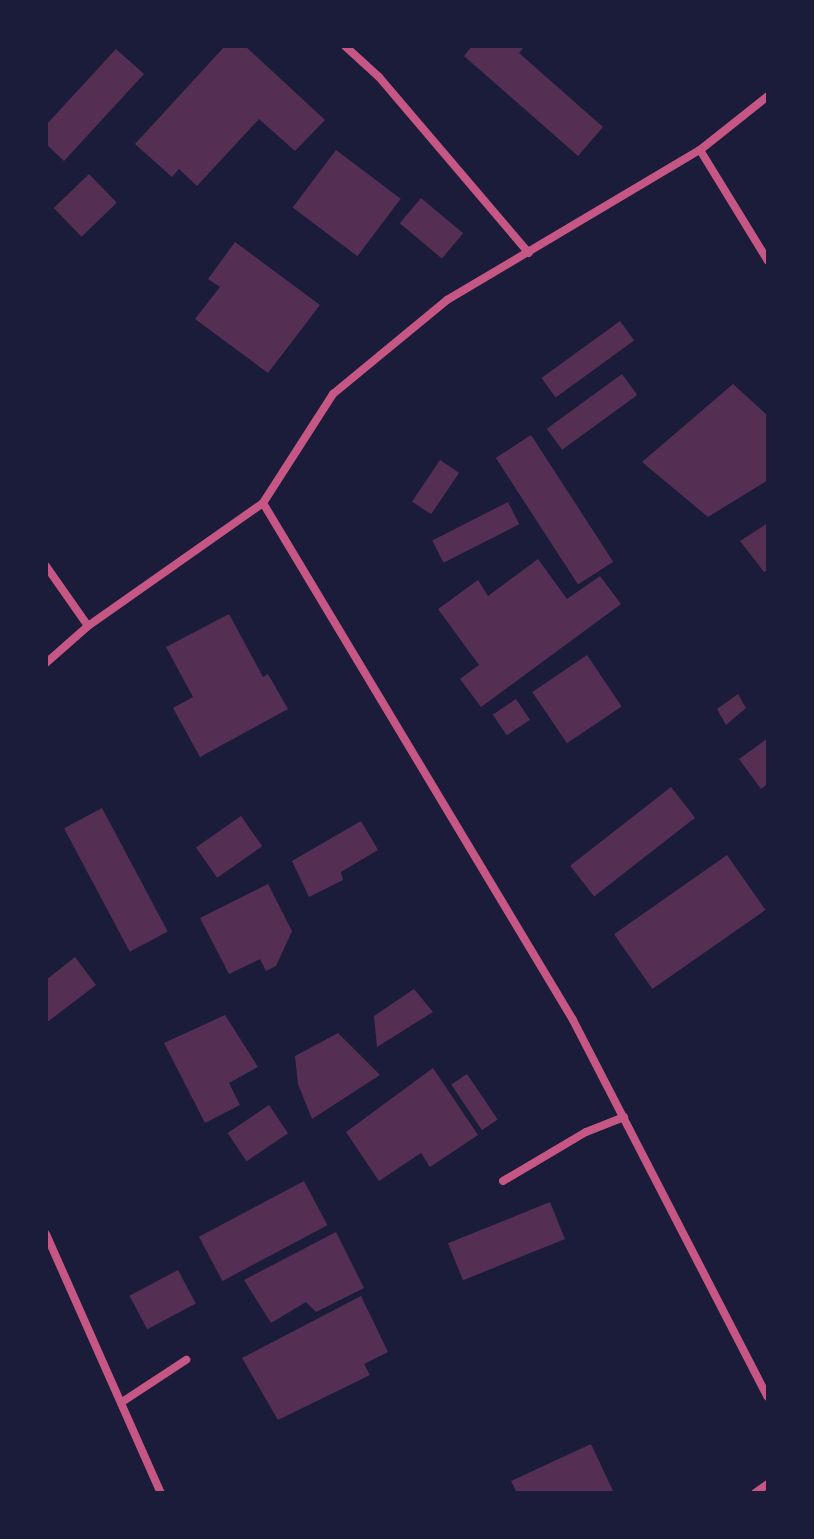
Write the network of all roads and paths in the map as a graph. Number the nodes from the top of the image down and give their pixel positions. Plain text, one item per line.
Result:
1 (345, 46) edge
2 (768, 96) edge
3 (700, 150) junction
4 (529, 253) junction
5 (768, 261) edge
6 (263, 503) junction
7 (46, 566) edge
8 (88, 626) junction
9 (46, 663) edge
10 (624, 1117) junction
11 (503, 1181) dead end
12 (46, 1234) edge
13 (186, 1360) dead end
14 (768, 1397) edge
15 (122, 1402) junction
16 (768, 1484) edge
17 (161, 1493) edge
18 (755, 1493) edge

1 - 4 street
2 - 3 street
3 - 4 street
3 - 5 street
4 - 6 street
6 - 8 street
6 - 10 street
7 - 8 street
8 - 9 street
10 - 11 street
10 - 14 street
12 - 15 street
13 - 15 street
15 - 17 street
16 - 18 street

